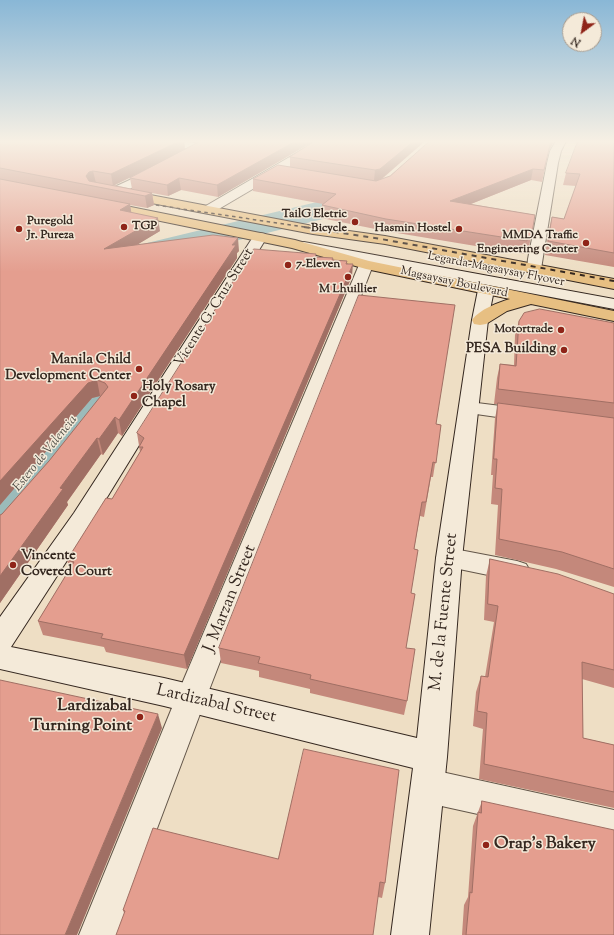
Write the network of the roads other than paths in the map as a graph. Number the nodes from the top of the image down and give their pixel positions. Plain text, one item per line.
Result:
1 (128, 185) edge
2 (252, 185) edge
3 (548, 185) edge
4 (100, 189) edge
5 (114, 192) junction
6 (86, 202) edge
7 (208, 210) junction
8 (313, 230) junction
9 (262, 232) junction
10 (371, 256) junction
11 (534, 269) junction
12 (614, 284) edge
13 (486, 290) junction
14 (614, 292) edge
15 (532, 299) junction
16 (614, 304) edge
17 (614, 316) edge
18 (480, 320) junction
19 (469, 408) junction
20 (541, 417) edge
21 (450, 558) junction
22 (541, 576) edge
23 (0, 640) edge
24 (0, 657) edge
25 (191, 698) junction
26 (429, 772) junction
27 (614, 827) edge
28 (98, 935) edge
29 (410, 935) edge

1 - 5 street
2 - 7 street
3 - 11 street
4 - 5 main road, Magsaysay Boulevard
5 - 7 main road, Magsaysay Boulevard
6 - 9 main road, Magsaysay Boulevard
7 - 9 main road, Magsaysay Boulevard
8 - 9 main road, Magsaysay Boulevard
8 - 10 street, Magsaysay Boulevard
8 - 11 main road, Magsaysay Boulevard
9 - 10 main road, Magsaysay Boulevard
9 - 23 street, Vicente G. Cruz Street
10 - 13 main road, Magsaysay Boulevard
10 - 14 street, Legarda-Magsaysay Flyover
10 - 16 street, Legarda-Magsaysay Flyover
10 - 25 street, J. Marzan Street
11 - 12 main road, Magsaysay Boulevard
13 - 15 main road, Magsaysay Boulevard
13 - 18 street, M. de la Fuente Street
15 - 17 main road, Magsaysay Boulevard
15 - 18 main road
18 - 19 street, M. de la Fuente Street
19 - 20 street
19 - 21 street, M. de la Fuente Street
21 - 22 street
21 - 26 street, M. de la Fuente Street
24 - 25 street, Lardizabal Street
25 - 26 street, Lardizabal Street
25 - 28 street, J. Marzan Street
26 - 27 street, Lardizabal Street
26 - 29 street, M. de la Fuente Street

